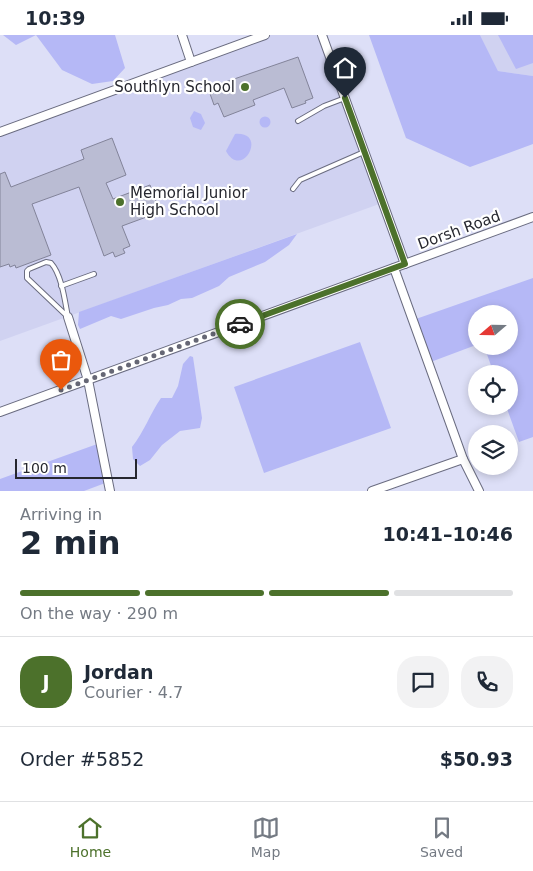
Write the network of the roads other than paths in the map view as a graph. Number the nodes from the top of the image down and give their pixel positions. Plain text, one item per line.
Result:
1 (182, 35) edge
2 (265, 35) edge
3 (322, 35) edge
4 (191, 61) junction
5 (345, 98) junction
6 (298, 121) dead end
7 (0, 132) edge
8 (364, 151) junction
9 (293, 189) dead end
10 (533, 217) edge
11 (405, 264) junction
12 (394, 268) junction
13 (94, 274) dead end
14 (61, 286) junction
15 (68, 317) junction
16 (88, 380) junction
17 (0, 412) edge
18 (463, 459) junction
19 (110, 491) edge
20 (372, 491) edge
21 (479, 491) edge

1 - 4 street
2 - 4 street
3 - 5 street
4 - 7 street
5 - 6 lane
5 - 8 street
8 - 9 lane
8 - 11 street
10 - 11 street, Dorsh Road
11 - 12 street, Dorsh Road
12 - 16 street, Dorsh Road
12 - 18 street
13 - 14 lane
14 - 15 lane
14 - 15 lane
15 - 16 street
16 - 17 street, Dorsh Road
16 - 19 street
18 - 20 street
18 - 21 street

